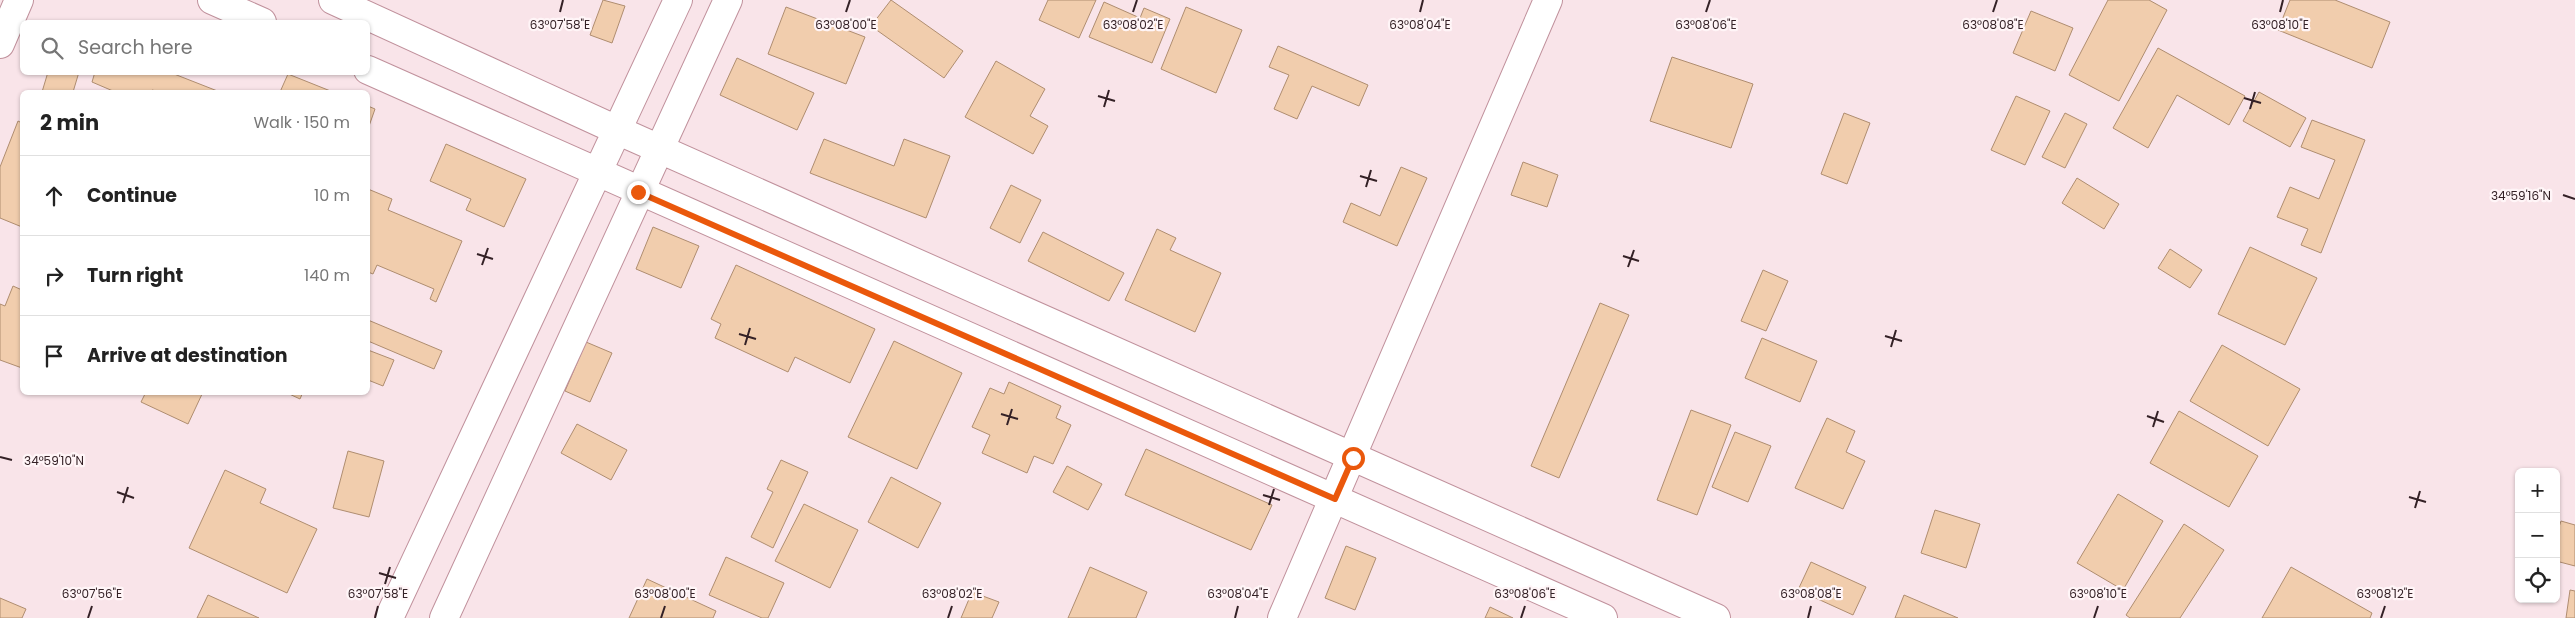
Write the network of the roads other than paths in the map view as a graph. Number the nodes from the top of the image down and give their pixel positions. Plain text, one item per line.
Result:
1 (19, 0) edge
2 (212, 0) edge
3 (333, 0) edge
4 (678, 0) edge
5 (728, 0) edge
6 (1548, 0) edge
7 (257, 20) edge
8 (0, 44) edge
9 (370, 71) edge
10 (619, 130) junction
11 (660, 149) junction
12 (596, 173) junction
13 (638, 192) junction
14 (1353, 458) junction
15 (1335, 499) junction
16 (389, 618) edge
17 (444, 618) edge
18 (1282, 618) edge
19 (1603, 618) edge
20 (1716, 618) edge

1 - 8 street
2 - 7 street
3 - 10 street
4 - 10 street
5 - 11 street
6 - 14 street
9 - 12 street
10 - 11 street
10 - 12 street
11 - 13 street
11 - 14 street
12 - 13 street
12 - 16 street
13 - 15 street
13 - 17 street
14 - 15 street
14 - 20 street
15 - 18 street
15 - 19 street

